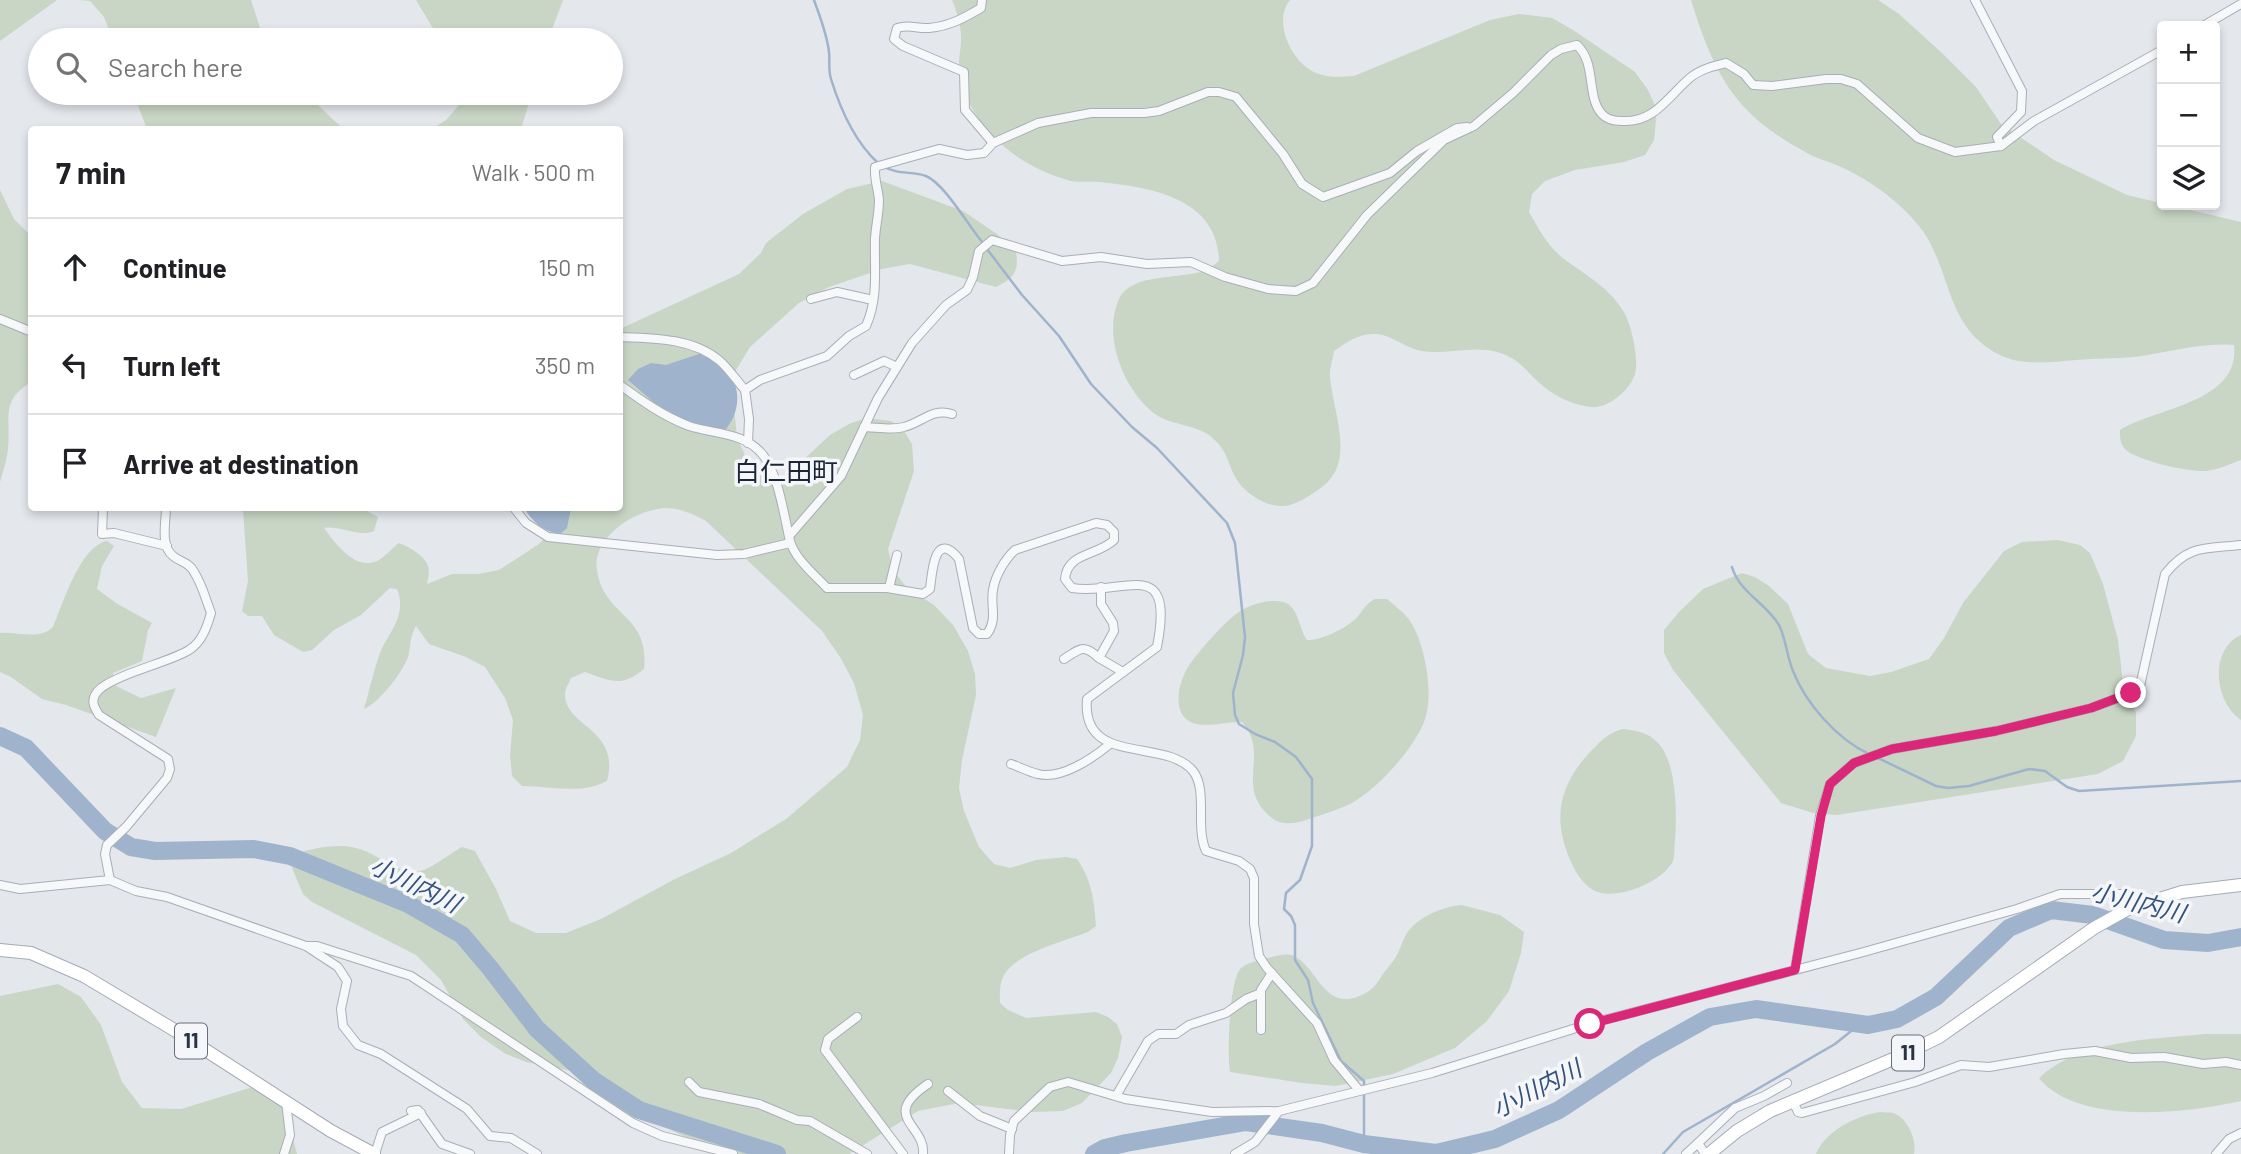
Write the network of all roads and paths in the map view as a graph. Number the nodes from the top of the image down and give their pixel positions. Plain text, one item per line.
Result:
1 (982, 0) edge
2 (1975, 0) edge
3 (2241, 4) edge
4 (2212, 21) edge
5 (2157, 53) edge
6 (1474, 126) junction
7 (993, 143) junction
8 (2001, 146) junction
9 (811, 299) dead end
10 (873, 300) junction
11 (0, 319) edge
12 (28, 330) edge
13 (623, 337) edge
14 (897, 367) junction
15 (854, 375) dead end
16 (623, 387) edge
17 (745, 390) junction
18 (952, 414) dead end
19 (864, 427) junction
20 (748, 443) junction
21 (103, 511) edge
22 (166, 511) edge
23 (516, 511) edge
24 (790, 539) junction
25 (2241, 545) edge
26 (167, 546) junction
27 (897, 555) dead end
28 (1101, 587) junction
29 (889, 588) junction
30 (1099, 658) junction
31 (1063, 659) dead end
32 (1123, 672) junction
33 (1110, 744) junction
34 (1011, 764) dead end
35 (110, 880) junction
36 (0, 885) edge
37 (2241, 885) edge
38 (2143, 904) junction
39 (306, 946) junction
40 (0, 950) edge
41 (1795, 970) junction
42 (1272, 973) junction
43 (1261, 993) junction
44 (858, 1017) dead end
45 (1261, 1030) dead end
46 (2241, 1066) edge
47 (689, 1082) dead end
48 (1787, 1083) dead end
49 (928, 1084) dead end
50 (1358, 1089) junction
51 (948, 1091) dead end
52 (1116, 1096) junction
53 (1793, 1101) junction
54 (286, 1102) junction
55 (411, 1111) dead end
56 (1279, 1111) junction
57 (421, 1113) junction
58 (1012, 1129) junction
59 (2241, 1133) edge
60 (1698, 1143) junction
61 (1239, 1153) edge
62 (284, 1154) edge
63 (374, 1154) edge
64 (470, 1154) edge
65 (537, 1154) edge
66 (733, 1154) edge
67 (867, 1154) edge
68 (903, 1154) edge
69 (923, 1154) edge
70 (1009, 1154) edge
71 (1686, 1154) edge
72 (1707, 1154) edge
73 (2216, 1154) edge

1 - 7 street
2 - 8 street
3 - 4 street
5 - 8 street
6 - 7 street
6 - 8 street
6 - 14 street
7 - 10 street
9 - 10 street
10 - 17 street
11 - 12 street
13 - 17 street
14 - 15 street
14 - 19 street
16 - 20 street
17 - 20 street
18 - 19 street
19 - 24 street
20 - 24 street
21 - 26 street
22 - 26 street
23 - 24 street
24 - 29 street
25 - 41 street
26 - 35 street
27 - 29 street
28 - 29 street
28 - 30 street
28 - 32 street
30 - 31 street
30 - 32 street
32 - 33 street
33 - 34 street
33 - 42 street
35 - 36 street
35 - 39 street
37 - 38 main road, 11
38 - 41 street
38 - 53 main road, 11
39 - 65 street
39 - 66 street
40 - 54 main road, 11
41 - 50 street
42 - 43 street
42 - 50 street
43 - 45 street
43 - 52 street
44 - 68 street
46 - 53 street
47 - 67 street
48 - 60 street
49 - 69 street
50 - 56 street
51 - 58 street
52 - 56 street
52 - 58 street
53 - 72 main road, 11
54 - 62 street
54 - 63 main road, 11
55 - 57 street
56 - 61 street
57 - 63 street
57 - 64 street
58 - 70 street
59 - 73 street
60 - 71 street
60 - 72 street

